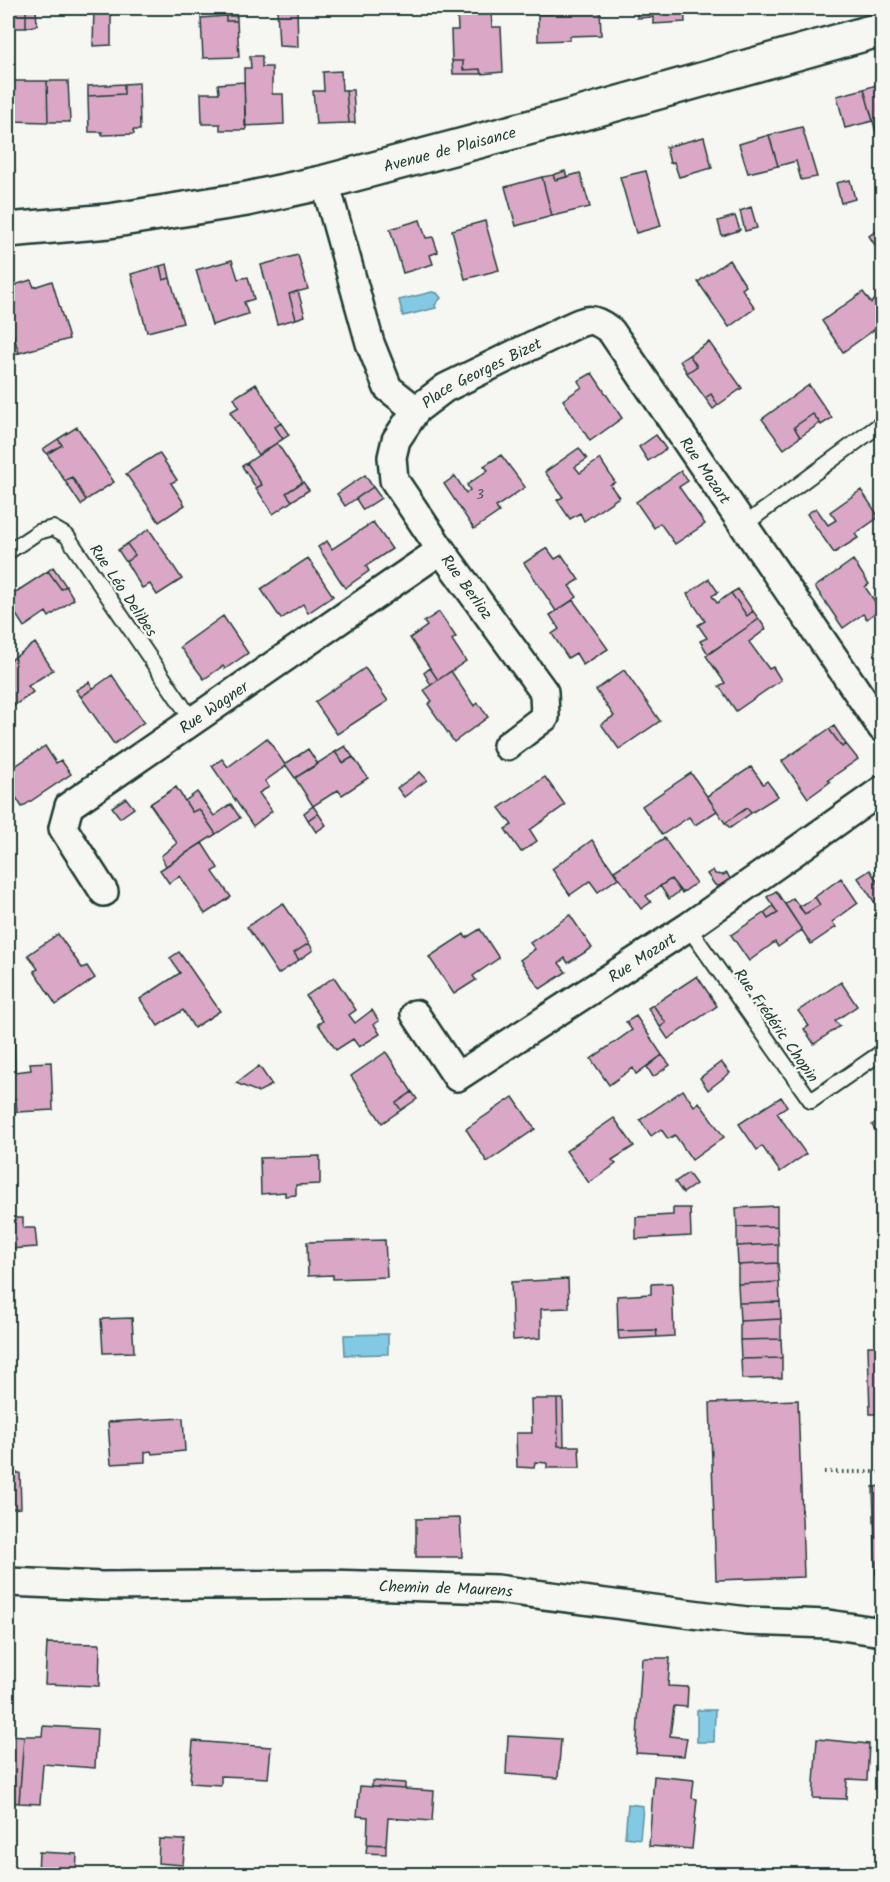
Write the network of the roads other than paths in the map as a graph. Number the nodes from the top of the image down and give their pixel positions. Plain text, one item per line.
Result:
1 (882, 28) edge
2 (325, 182) junction
3 (8, 230) edge
4 (611, 331) joint
5 (416, 410) junction
6 (882, 423) edge
7 (744, 525) junction
8 (441, 550) junction
9 (8, 552) edge
10 (192, 720) junction
11 (882, 728) edge
12 (507, 746) dead end
13 (882, 790) edge
14 (104, 892) dead end
15 (688, 927) junction
16 (415, 1014) dead end
17 (882, 1052) edge
18 (8, 1582) edge
19 (882, 1632) edge

1 - 2 main road, Avenue de Plaisance
2 - 3 main road, Avenue de Plaisance
2 - 5 street, Place Georges Bizet
4 - 5 street, Place Georges Bizet
4 - 7 street, Rue Mozart
5 - 8 street, Rue Berlioz
6 - 7 lane
7 - 11 street, Rue Mozart
8 - 10 street, Rue Wagner
8 - 12 street, Rue Berlioz
9 - 10 lane, Rue Léo Delibes
10 - 14 street, Rue Wagner
13 - 15 street, Rue Mozart
15 - 16 street, Rue Mozart
15 - 17 lane, Rue Frédéric Chopin
18 - 19 street, Chemin de Maurens

